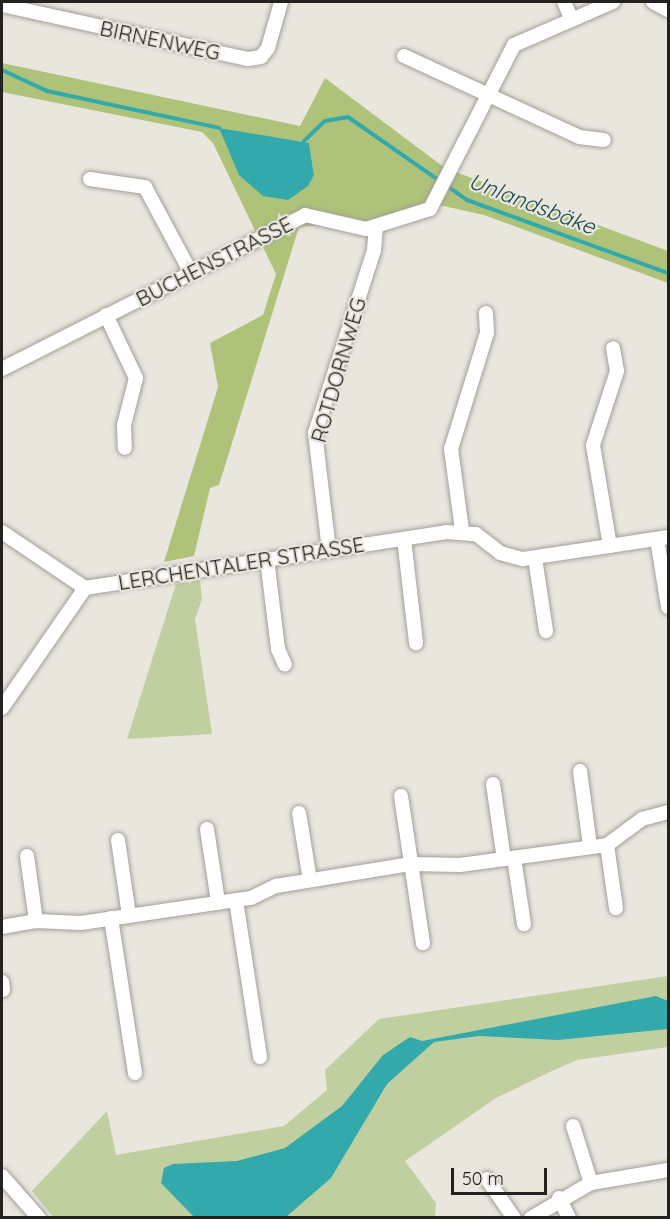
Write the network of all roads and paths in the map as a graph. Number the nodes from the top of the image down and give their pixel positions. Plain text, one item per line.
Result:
1 (281, 2) edge
2 (564, 2) edge
3 (613, 2) edge
4 (653, 2) edge
5 (2, 5) edge
6 (669, 10) edge
7 (571, 18) junction
8 (404, 56) dead end
9 (488, 96) junction
10 (604, 140) dead end
11 (90, 178) dead end
12 (376, 228) junction
13 (190, 271) junction
14 (486, 313) dead end
15 (106, 315) junction
16 (613, 348) dead end
17 (2, 369) edge
18 (125, 448) dead end
19 (462, 530) junction
20 (2, 532) edge
21 (663, 538) edge
22 (404, 539) junction
23 (610, 546) junction
24 (329, 550) junction
25 (535, 558) junction
26 (267, 559) junction
27 (85, 588) junction
28 (669, 607) edge
29 (546, 631) dead end
30 (416, 643) dead end
31 (285, 665) dead end
32 (2, 708) edge
33 (580, 771) dead end
34 (493, 784) dead end
35 (401, 796) dead end
36 (669, 812) edge
37 (299, 813) dead end
38 (207, 829) dead end
39 (118, 840) dead end
40 (607, 844) junction
41 (590, 846) junction
42 (27, 856) dead end
43 (509, 859) junction
44 (411, 864) junction
45 (310, 880) junction
46 (236, 900) junction
47 (218, 902) junction
48 (616, 909) dead end
49 (129, 915) junction
50 (111, 918) junction
51 (36, 921) junction
52 (524, 924) dead end
53 (2, 927) edge
54 (423, 943) dead end
55 (260, 1057) dead end
56 (135, 1073) dead end
57 (573, 1126) dead end
58 (669, 1170) edge
59 (2, 1176) edge
60 (487, 1179) dead end
61 (591, 1183) junction
62 (559, 1198) junction
63 (39, 1218) edge
64 (514, 1218) edge
65 (531, 1218) edge
66 (569, 1218) edge

1 - 5 street, BIRNENWEG
2 - 7 street
3 - 7 street, BUCHENSTRASSE
4 - 6 street
7 - 9 street, BUCHENSTRASSE
8 - 9 street
9 - 10 street
9 - 12 street, BUCHENSTRASSE
11 - 13 street
12 - 13 street, BUCHENSTRASSE
12 - 24 street, ROTDORNWEG
13 - 15 street, BUCHENSTRASSE
14 - 19 street
15 - 17 street, BUCHENSTRASSE
15 - 18 street
16 - 23 street
19 - 22 street, LERCHENTALER STRASSE
19 - 25 street
20 - 27 street
21 - 23 street
21 - 28 street
22 - 24 street, LERCHENTALER STRASSE
22 - 30 street
23 - 25 street
24 - 26 street, LERCHENTALER STRASSE
25 - 29 street
26 - 27 street, LERCHENTALER STRASSE
26 - 31 street
27 - 32 street
33 - 41 street
34 - 43 street
35 - 44 street
36 - 40 street
37 - 45 street
38 - 47 street
39 - 49 street
40 - 41 street
40 - 48 street
41 - 43 street
42 - 51 street
43 - 44 street
43 - 52 street
44 - 45 street
44 - 54 street
45 - 46 street
46 - 47 street
46 - 55 street
47 - 49 street
49 - 50 street
50 - 51 street
50 - 56 street
51 - 53 street
57 - 61 street
58 - 61 street
59 - 63 street
60 - 64 street
61 - 62 street
62 - 65 street
62 - 66 street

